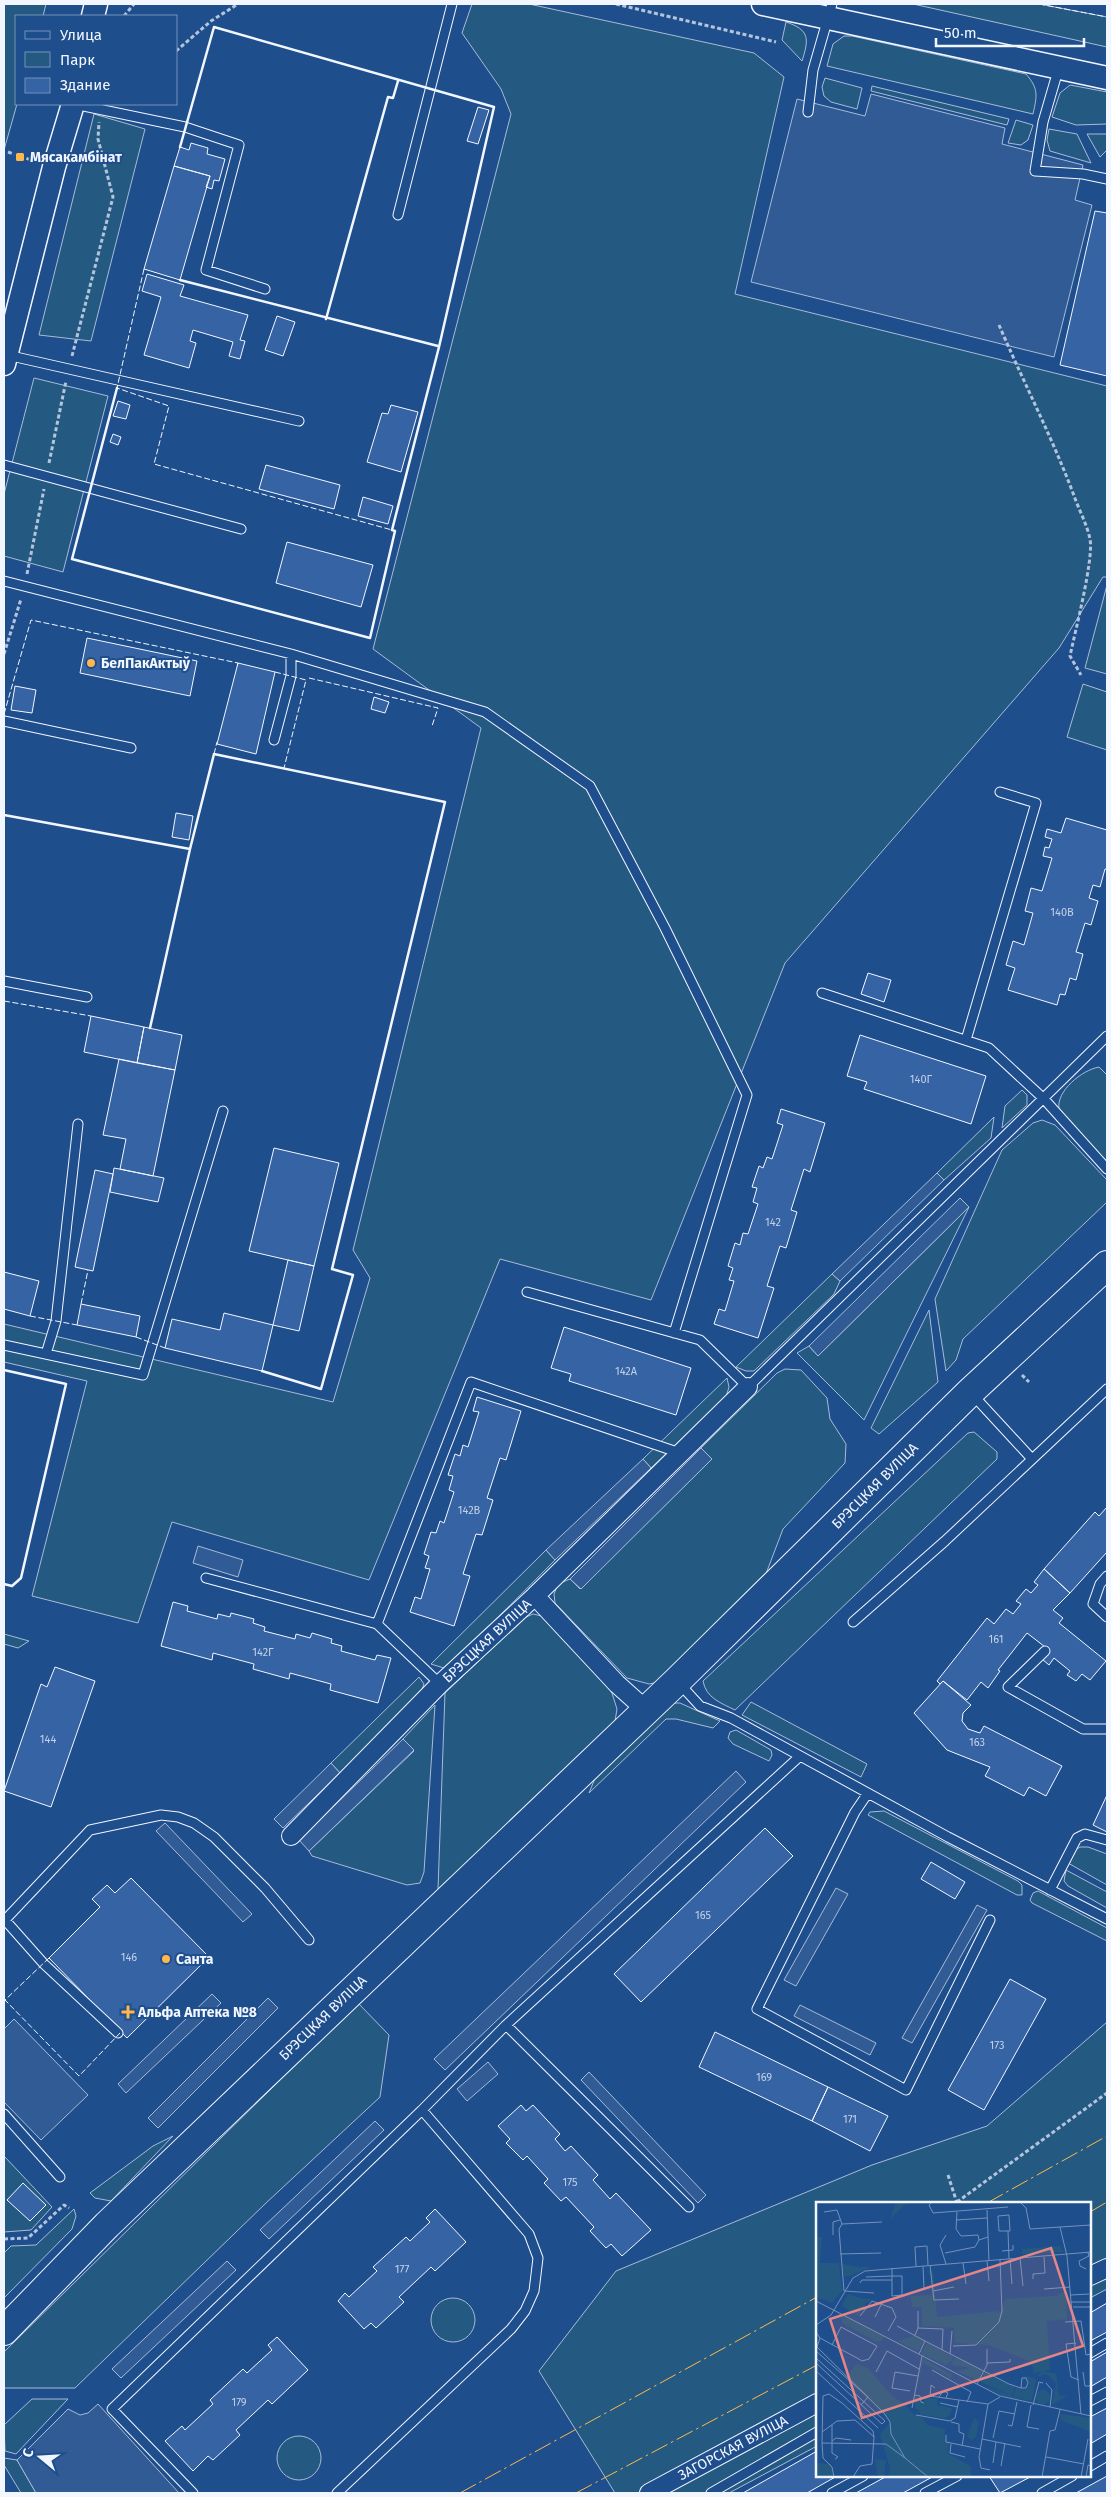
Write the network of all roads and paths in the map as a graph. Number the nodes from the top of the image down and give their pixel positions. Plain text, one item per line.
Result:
1 (134, 4) edge
2 (238, 4) edge
3 (452, 4) edge
4 (616, 4) edge
5 (763, 4) edge
6 (830, 10) edge
7 (125, 15) edge
8 (776, 42) dead end
9 (178, 49) edge
10 (1059, 66) junction
11 (1107, 78) edge
12 (73, 105) edge
13 (78, 105) edge
14 (100, 109) junction
15 (808, 112) dead end
16 (8, 152) dead end
17 (20, 157) dead end
18 (1107, 179) edge
19 (398, 215) dead end
20 (265, 289) dead end
21 (999, 325) dead end
22 (5, 359) edge
23 (69, 370) junction
24 (299, 421) dead end
25 (4, 465) edge
26 (46, 477) junction
27 (240, 529) dead end
28 (4, 581) edge
29 (25, 586) junction
30 (4, 654) edge
31 (292, 654) junction
32 (1081, 675) dead end
33 (4, 722) edge
34 (274, 740) dead end
35 (131, 748) dead end
36 (1000, 792) dead end
37 (4, 981) edge
38 (822, 993) dead end
39 (87, 997) dead end
40 (1107, 1036) edge
41 (966, 1040) junction
42 (1044, 1099) junction
43 (223, 1111) dead end
44 (78, 1124) dead end
45 (1107, 1169) edge
46 (1107, 1265) edge
47 (527, 1292) dead end
48 (674, 1333) junction
49 (4, 1345) edge
50 (46, 1354) junction
51 (748, 1387) junction
52 (1107, 1389) edge
53 (970, 1392) junction
54 (680, 1453) junction
55 (1032, 1459) junction
56 (1107, 1576) edge
57 (206, 1578) dead end
58 (535, 1596) junction
59 (1107, 1617) edge
60 (853, 1622) dead end
61 (377, 1624) junction
62 (1045, 1650) dead end
63 (677, 1681) junction
64 (440, 1684) junction
65 (646, 1710) junction
66 (1107, 1730) edge
67 (798, 1756) junction
68 (868, 1793) junction
69 (291, 1836) dead end
70 (1107, 1840) edge
71 (1050, 1890) junction
72 (1107, 1919) edge
73 (4, 1920) edge
74 (990, 1920) dead end
75 (309, 1940) dead end
76 (506, 2025) junction
77 (118, 2033) dead end
78 (1107, 2094) edge
79 (422, 2110) junction
80 (4, 2114) edge
81 (948, 2175) dead end
82 (60, 2177) dead end
83 (957, 2202) edge
84 (958, 2202) edge
85 (689, 2207) dead end
86 (69, 2208) dead end
87 (4, 2239) edge
88 (1107, 2268) edge
89 (1091, 2276) edge
90 (4, 2331) edge
91 (1107, 2343) edge
92 (1091, 2352) edge
93 (1107, 2392) edge
94 (1091, 2400) edge
95 (816, 2404) edge
96 (816, 2433) edge
97 (1107, 2456) edge
98 (1091, 2465) edge
99 (861, 2477) edge
100 (955, 2477) edge
101 (1070, 2477) edge
102 (193, 2493) edge
103 (337, 2493) edge
104 (649, 2493) edge
105 (711, 2493) edge
106 (832, 2493) edge
107 (925, 2493) edge
108 (1042, 2493) edge

1 - 7 path
2 - 9 path
3 - 19 lane
4 - 8 path
5 - 6 street
6 - 10 street
6 - 15 lane
10 - 11 street
10 - 18 lane
12 - 22 street
13 - 14 lane
14 - 20 lane
14 - 23 path
16 - 17 path
21 - 32 path
22 - 23 lane
23 - 24 lane
23 - 26 path
25 - 26 lane
26 - 27 lane
26 - 29 path
28 - 29 lane
29 - 30 path
29 - 31 lane
31 - 34 lane
31 - 48 lane
33 - 35 lane
36 - 41 lane
37 - 39 lane
38 - 41 lane
40 - 42 lane
41 - 42 lane
42 - 45 lane
42 - 51 lane
43 - 50 lane
44 - 50 lane
46 - 53 main road, БРЭСЦКАЯ ВУЛІЦА
47 - 48 lane
48 - 51 lane
49 - 50 lane
51 - 54 street, БРЭСЦКАЯ ВУЛІЦА
52 - 55 lane
53 - 55 lane
53 - 63 main road, БРЭСЦКАЯ ВУЛІЦА
54 - 58 street, БРЭСЦКАЯ ВУЛІЦА
54 - 61 lane
55 - 60 lane
56 - 59 lane
57 - 61 lane
58 - 64 street, БРЭСЦКАЯ ВУЛІЦА
58 - 65 street, БРЭСЦКАЯ ВУЛІЦА
61 - 64 lane
62 - 66 lane
63 - 65 main road, БРЭСЦКАЯ ВУЛІЦА
63 - 67 lane
64 - 69 street, БРЭСЦКАЯ ВУЛІЦА
65 - 90 main road, БРЭСЦКАЯ ВУЛІЦА
67 - 68 lane
67 - 76 lane
68 - 71 lane
68 - 74 lane
70 - 71 lane
71 - 72 lane
73 - 75 lane
73 - 77 lane
76 - 79 lane
76 - 85 lane
78 - 84 path
79 - 102 lane
79 - 103 lane
80 - 82 lane
81 - 83 path
86 - 87 path
88 - 89 street
91 - 92 lane
93 - 94 lane
95 - 104 street, ЗАГОРСКАЯ ВУЛІЦА
96 - 105 lane
97 - 98 lane
99 - 106 lane
100 - 107 lane
101 - 108 lane

